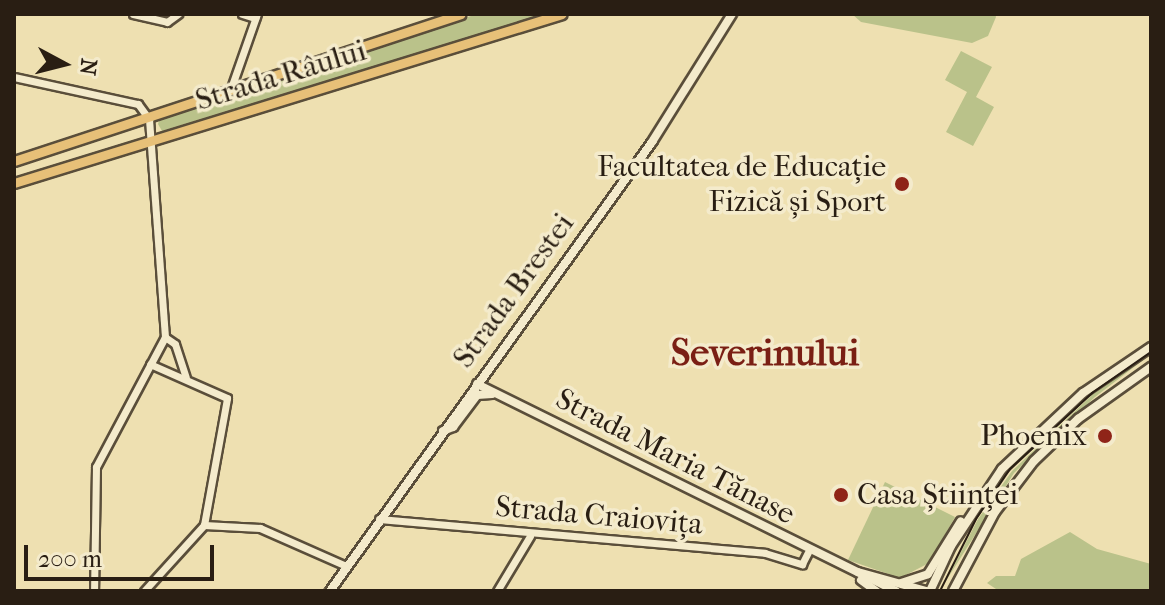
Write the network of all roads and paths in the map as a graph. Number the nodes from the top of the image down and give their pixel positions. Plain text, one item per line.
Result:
1 (133, 14) edge
2 (178, 14) edge
3 (242, 14) edge
4 (460, 14) edge
5 (562, 14) edge
6 (732, 14) edge
7 (256, 16) edge
8 (14, 77) edge
9 (230, 91) junction
10 (149, 119) junction
11 (152, 141) junction
12 (14, 161) edge
13 (14, 183) edge
14 (165, 337) junction
15 (1151, 347) edge
16 (150, 364) junction
17 (1151, 367) edge
18 (186, 377) junction
19 (477, 384) junction
20 (499, 395) junction
21 (442, 432) junction
22 (971, 513) junction
23 (377, 519) junction
24 (204, 525) junction
25 (530, 536) junction
26 (808, 552) junction
27 (344, 565) junction
28 (851, 571) junction
29 (898, 587) edge
30 (94, 591) edge
31 (144, 591) edge
32 (330, 591) edge
33 (497, 591) edge
34 (876, 591) edge
35 (928, 591) edge
36 (953, 591) edge

1 - 2 street
3 - 7 street
4 - 9 main road, Strada Râului
5 - 11 main road, Strada Râului
6 - 19 main road, Strada Brestei
7 - 9 street
8 - 10 street
9 - 10 main road, Strada Râului
10 - 11 street
10 - 12 main road, Strada Râului
11 - 13 main road, Strada Râului
11 - 14 street
14 - 16 street
14 - 18 street
15 - 22 main road
16 - 18 street
16 - 30 street
17 - 36 main road
18 - 24 street
19 - 20 main road, Strada Maria Tănase
19 - 21 main road, Strada Brestei
20 - 21 main road
20 - 26 main road, Strada Maria Tănase
21 - 23 main road, Strada Brestei
22 - 29 main road
22 - 35 main road
23 - 25 street, Strada Craiovița
23 - 27 main road, Strada Brestei
24 - 27 street
24 - 31 street
25 - 26 street, Strada Craiovița
25 - 33 street
26 - 28 main road, Strada Maria Tănase
27 - 32 main road, Strada Brestei
28 - 29 main road, Strada Maria Tănase
28 - 34 main road
29 - 35 main road, Strada Maria Tănase

